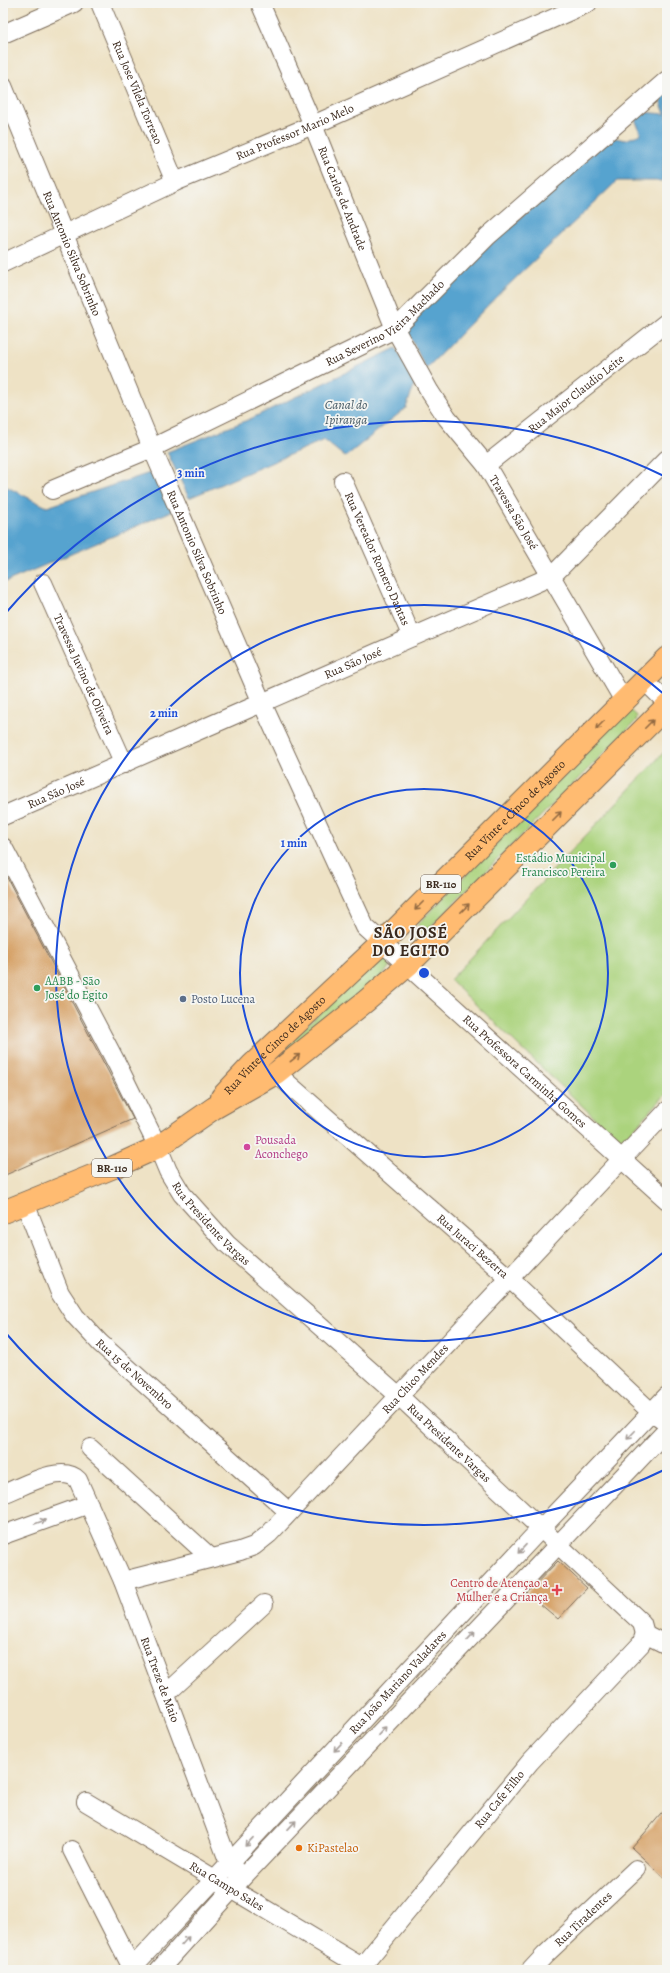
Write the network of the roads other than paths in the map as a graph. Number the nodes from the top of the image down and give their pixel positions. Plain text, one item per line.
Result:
1 (74, 3) edge
2 (100, 3) edge
3 (260, 3) edge
4 (588, 3) edge
5 (3, 34) edge
6 (667, 80) edge
7 (3, 86) edge
8 (313, 125) junction
9 (175, 182) junction
10 (66, 234) junction
11 (3, 263) edge
12 (667, 322) edge
13 (395, 329) junction
14 (152, 448) junction
15 (667, 458) edge
16 (486, 465) junction
17 (343, 480) dead end
18 (52, 490) dead end
19 (552, 576) junction
20 (43, 583) dead end
21 (412, 637) junction
22 (667, 658) edge
23 (645, 681) junction
24 (624, 701) junction
25 (262, 703) junction
26 (667, 704) edge
27 (124, 764) junction
28 (3, 816) edge
29 (3, 847) edge
30 (382, 943) junction
31 (408, 965) junction
32 (276, 1073) junction
33 (214, 1108) junction
34 (667, 1111) edge
35 (158, 1147) junction
36 (622, 1159) junction
37 (667, 1200) edge
38 (25, 1203) junction
39 (3, 1212) edge
40 (510, 1279) junction
41 (399, 1396) junction
42 (667, 1396) edge
43 (652, 1413) junction
44 (667, 1423) edge
45 (667, 1430) edge
46 (90, 1448) dead end
47 (3, 1494) edge
48 (89, 1504) junction
49 (289, 1512) junction
50 (542, 1528) junction
51 (3, 1535) edge
52 (559, 1544) junction
53 (211, 1558) junction
54 (123, 1582) junction
55 (264, 1604) dead end
56 (645, 1634) junction
57 (667, 1645) edge
58 (166, 1694) junction
59 (86, 1802) dead end
60 (72, 1850) dead end
61 (229, 1863) junction
62 (636, 1869) dead end
63 (214, 1880) junction
64 (237, 1884) junction
65 (132, 1969) edge
66 (362, 1969) edge
67 (159, 1970) edge
68 (531, 1970) edge

1 - 5 street
2 - 9 street, Rua Jose Vilela Torreao
3 - 8 street, Rua Carlos de Andrade
4 - 8 street, Rua Professor Mario Melo
6 - 13 street, Rua Severino Vieira Machado
7 - 10 street, Rua Antonio Silva Sobrinho
8 - 9 street, Rua Professor Mario Melo
8 - 13 street, Rua Carlos de Andrade
9 - 10 street, Rua Professor Mario Melo
10 - 11 street, Rua Professor Mario Melo
10 - 14 street, Rua Antonio Silva Sobrinho
12 - 16 street, Rua Major Claudio Leite
13 - 14 street, Rua Severino Vieira Machado
13 - 16 street, Travessa São José
14 - 18 street, Rua Severino Vieira Machado
14 - 25 street, Rua Antonio Silva Sobrinho
15 - 19 street, Rua São José
16 - 19 street, Travessa São José
17 - 21 street, Rua Vereador Romero Dantas
19 - 21 street, Rua São José
19 - 24 street, Travessa São José
20 - 27 street, Travessa Juvino de Oliveira
21 - 25 street, Rua São José
22 - 23 main road, Rua Vinte e Cinco de Agosto / BR-110
23 - 24 main road, Rua Vinte e Cinco de Agosto / BR-110
23 - 26 street
24 -> 30 main road, Rua Vinte e Cinco de Agosto / BR-110
25 - 27 street, Rua São José
25 - 30 street, Rua Antonio Silva Sobrinho
31 -> 26 main road, Rua Vinte e Cinco de Agosto / BR-110
27 - 28 street, Rua São José
29 - 35 street, Rua Presidente Vargas
30 - 31 street, Rua Professora Carminha Gomes
30 - 33 main road, Rua Vinte e Cinco de Agosto / BR-110
32 -> 31 main road, Rua Vinte e Cinco de Agosto / BR-110
31 - 36 street, Rua Professora Carminha Gomes
32 - 33 main road, Rua Vinte e Cinco de Agosto / BR-110
32 - 40 street, Rua Juraci Bezerra
33 - 35 main road, BR-110
34 - 36 street, Rua Chico Mendes
35 - 38 main road, BR-110
35 - 41 street, Rua Presidente Vargas
36 - 37 street, Rua Professora Carminha Gomes
36 - 40 street, Rua Chico Mendes
38 - 39 main road, BR-110
38 - 49 street, Rua 15 de Novembro
40 - 41 street, Rua Chico Mendes
40 - 43 street, Rua Juraci Bezerra
41 - 49 street, Rua Chico Mendes
41 - 50 street, Rua Presidente Vargas
42 - 43 street, Rua João Mariano Valadares
43 - 44 street, Rua Juraci Bezerra
43 -> 50 street, Rua João Mariano Valadares
45 - 52 street, Rua João Mariano Valadares
46 - 53 street
47 - 48 street, Rua Treze de Maio
51 -> 48 street
48 - 54 street, Rua Treze de Maio
49 - 53 street, Rua Chico Mendes
50 - 52 street, Rua Presidente Vargas
50 -> 61 street, Rua João Mariano Valadares
52 - 56 street, Rua Presidente Vargas
64 -> 52 street, Rua João Mariano Valadares
53 - 54 street, Rua Chico Mendes
54 - 58 street, Rua Treze de Maio
55 - 58 street
56 - 57 street
56 - 66 street, Rua Cafe Filho
58 - 61 street, Rua Treze de Maio
59 - 63 street, Rua Campo Sales
60 - 65 street
61 - 63 street, Rua João Mariano Valadares
61 - 64 street, Rua Treze de Maio
62 - 68 street, Rua Tiradentes
63 - 64 street, Rua Campo Sales
63 - 65 street, Rua João Mariano Valadares
64 - 66 street, Rua Campo Sales
67 -> 64 street, Rua João Mariano Valadares

